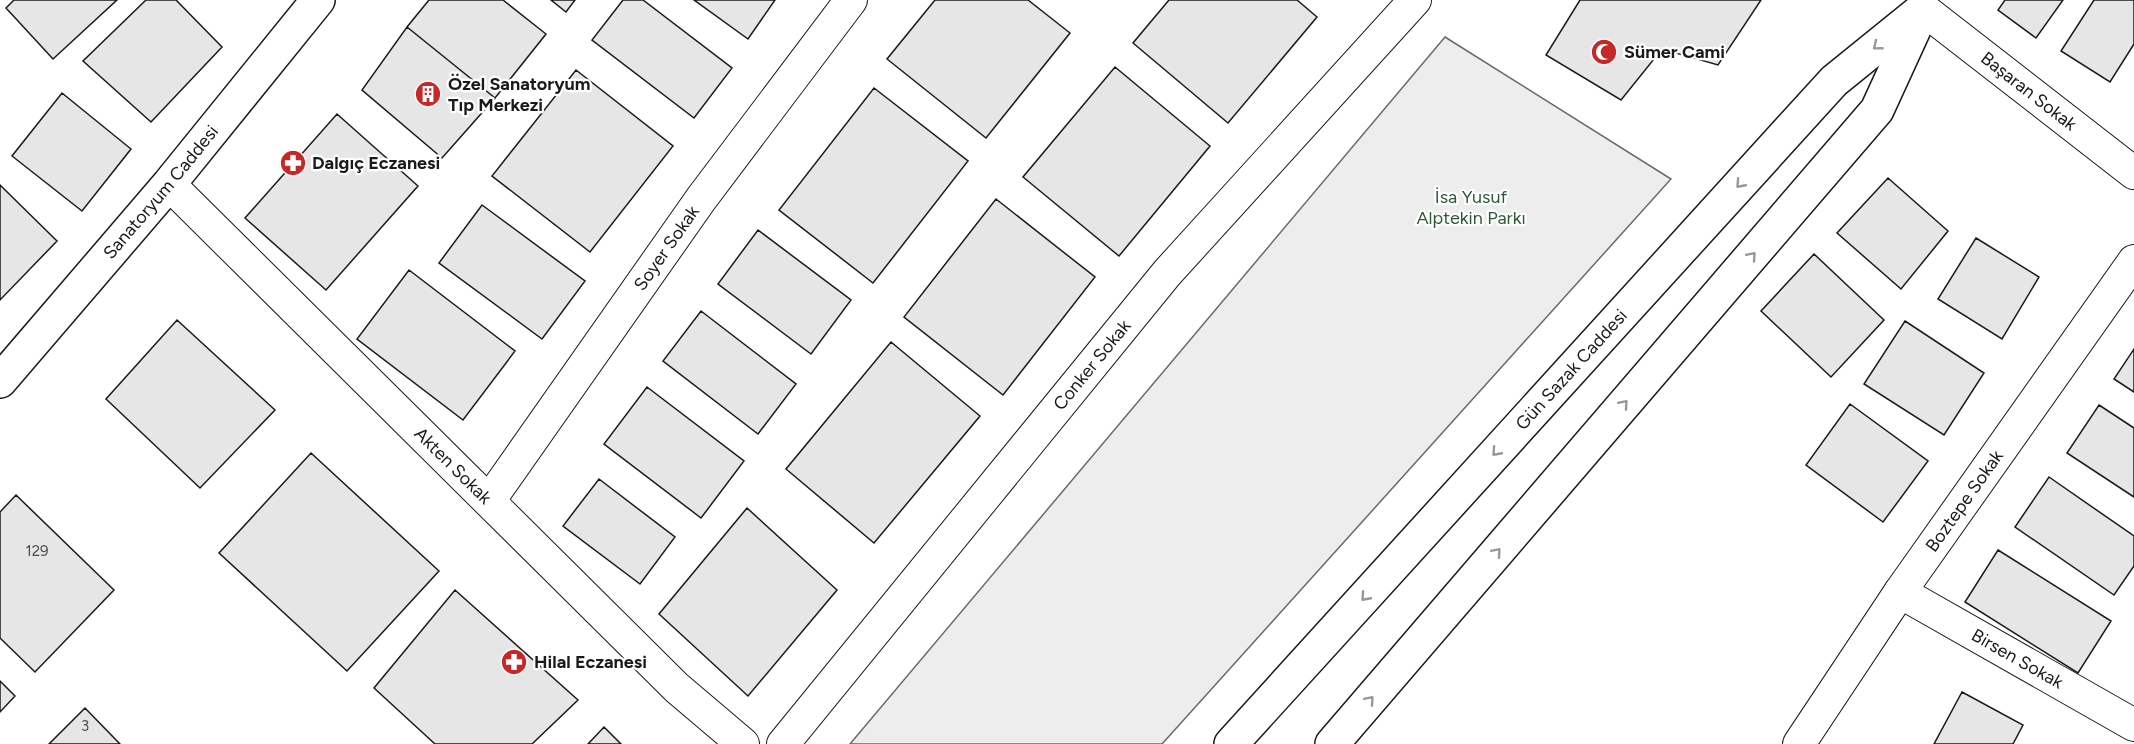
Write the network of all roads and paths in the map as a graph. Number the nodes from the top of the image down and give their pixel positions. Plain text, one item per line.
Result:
1 (851, 0) edge
2 (1415, 0) edge
3 (311, 3) edge
4 (1927, 5) edge
5 (2134, 173) edge
6 (169, 184) junction
7 (2134, 261) edge
8 (0, 381) edge
9 (489, 501) junction
10 (1900, 592) junction
11 (2134, 725) edge
12 (743, 744) edge
13 (783, 744) edge
14 (1231, 744) edge
15 (1332, 744) edge
16 (1799, 744) edge

1 - 9 street, Soyer Sokak
2 - 13 street, Conker Sokak
3 - 6 main road, Sanatoryum Caddesi
4 - 5 street, Başaran Sokak
4 -> 14 main road, Gün Sazak Caddesi
15 -> 4 main road
6 - 8 main road, Sanatoryum Caddesi
6 - 9 street, Akten Sokak
7 - 10 street, Boztepe Sokak
9 - 12 street, Akten Sokak
10 - 11 street, Birsen Sokak
10 - 16 street, Boztepe Sokak

